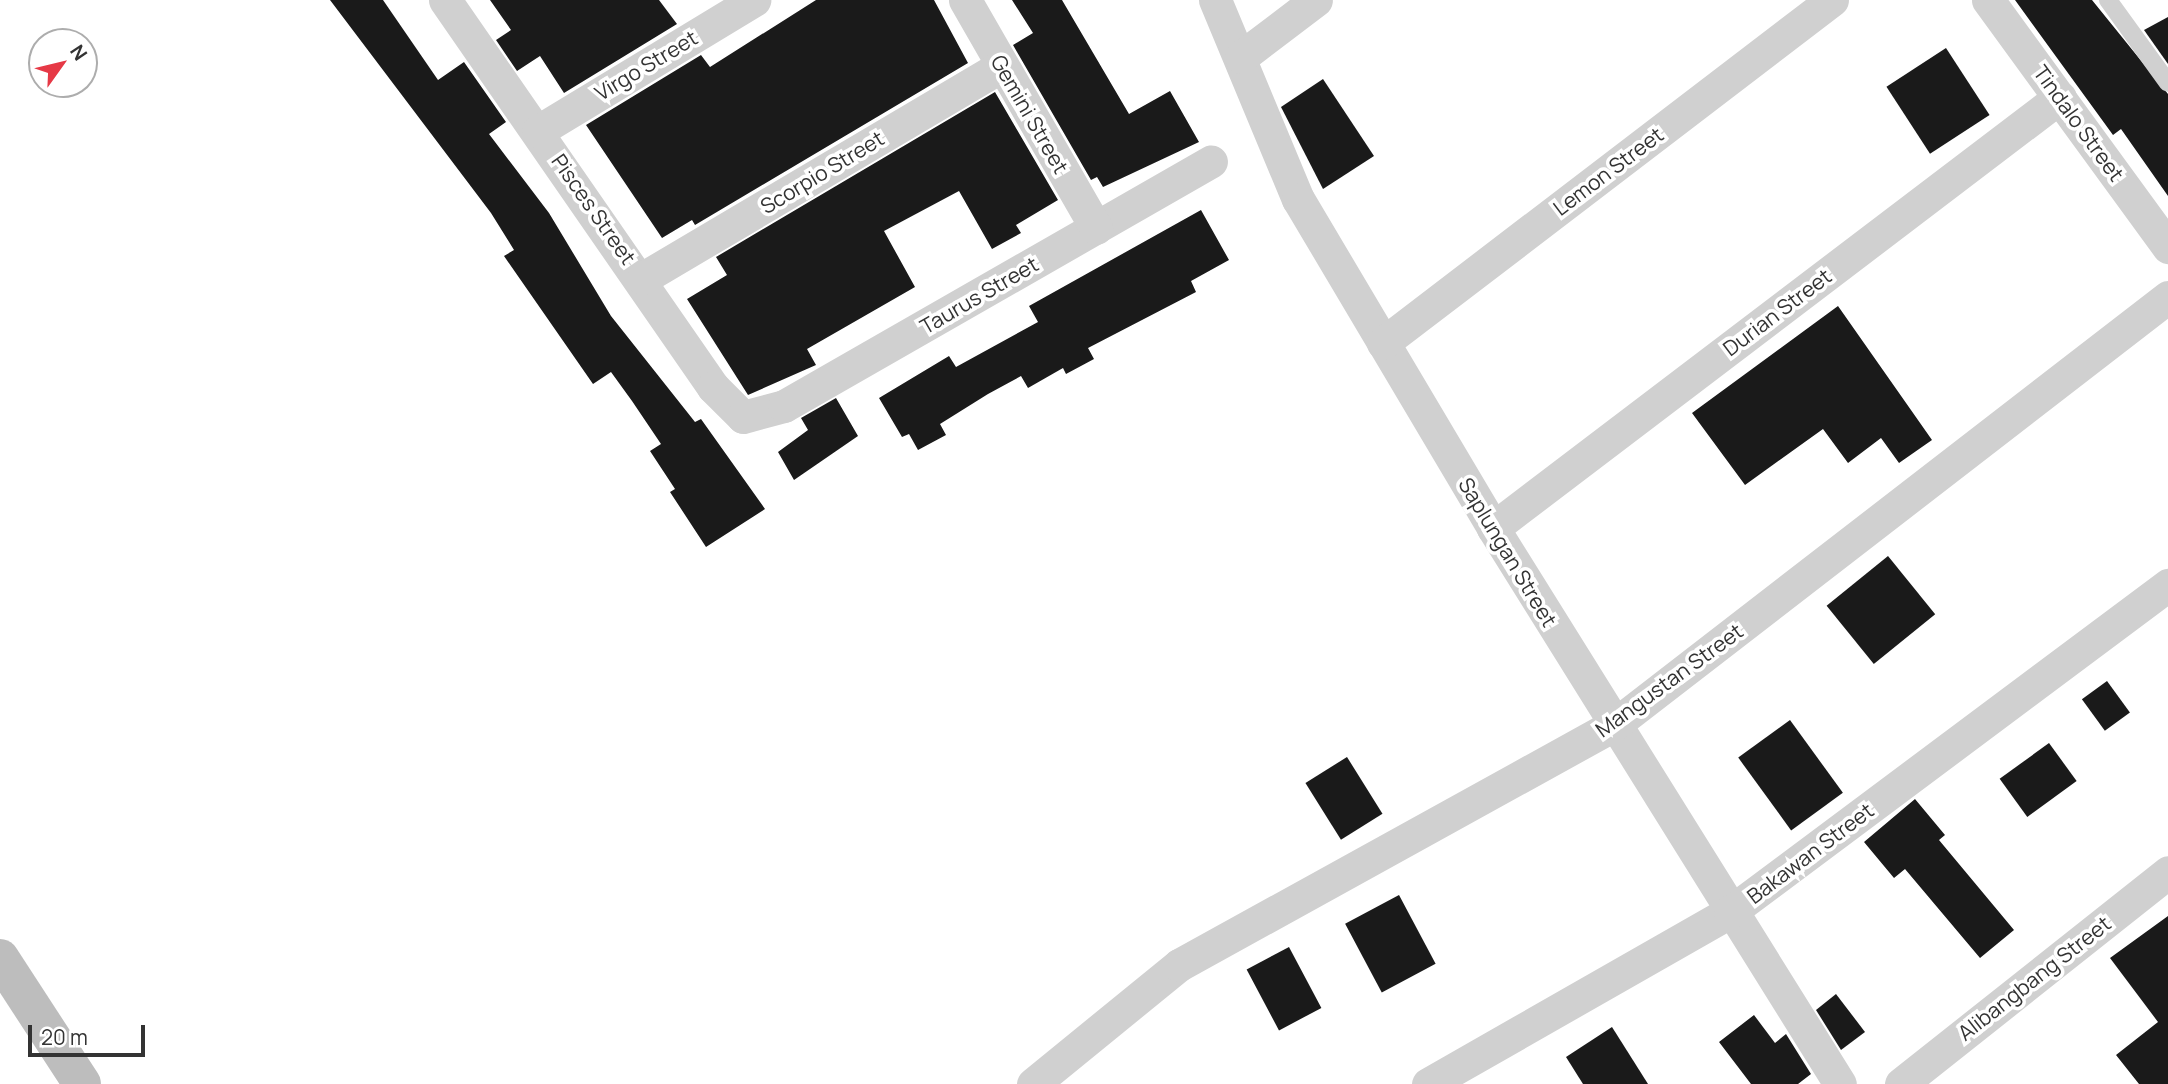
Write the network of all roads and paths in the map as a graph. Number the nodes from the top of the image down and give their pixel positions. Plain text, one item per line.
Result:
1 (445, 0) edge
2 (754, 0) edge
3 (965, 0) edge
4 (1215, 0) edge
5 (1316, 0) edge
6 (1832, 0) edge
7 (1989, 0) edge
8 (2108, 0) edge
9 (705, 12) edge
10 (1241, 57) junction
11 (1001, 66) junction
12 (2168, 83) edge
13 (2060, 97) junction
14 (538, 131) junction
15 (1211, 161) dead end
16 (1096, 228) junction
17 (2168, 247) edge
18 (643, 278) junction
19 (2168, 297) edge
20 (1383, 342) junction
21 (743, 417) joint
22 (1493, 528) junction
23 (2168, 585) edge
24 (1614, 725) junction
25 (2168, 872) edge
26 (1730, 912) junction
27 (0, 958) edge
28 (82, 1084) edge
29 (1033, 1084) edge
30 (1428, 1084) edge
31 (1840, 1084) edge
32 (1900, 1084) edge

1 - 14 street, Pisces Street
2 - 9 street, Virgo Street
3 - 11 street, Gemini Street
4 - 10 street, Saplungan Street
5 - 10 street
6 - 20 street, Lemon Street
7 - 13 street, Tindalo Street
8 - 12 lane
9 - 14 street, Virgo Street
10 - 20 street, Saplungan Street
11 - 16 street, Gemini Street
11 - 18 street, Scorpio Street
13 - 17 street, Tindalo Street
13 - 22 street, Durian Street
14 - 18 street, Pisces Street
15 - 16 street, Taurus Street
16 - 21 street, Taurus Street
18 - 21 street, Pisces Street
19 - 24 street, Mangustan Street
20 - 22 street, Saplungan Street
22 - 24 street, Saplungan Street
23 - 26 street, Bakawan Street
24 - 26 street, Saplungan Street
24 - 29 street, Mangustan Street
25 - 32 street, Alibangbang Street
26 - 30 street, Bakawan Street
26 - 31 street, Saplungan Street
27 - 28 main road

